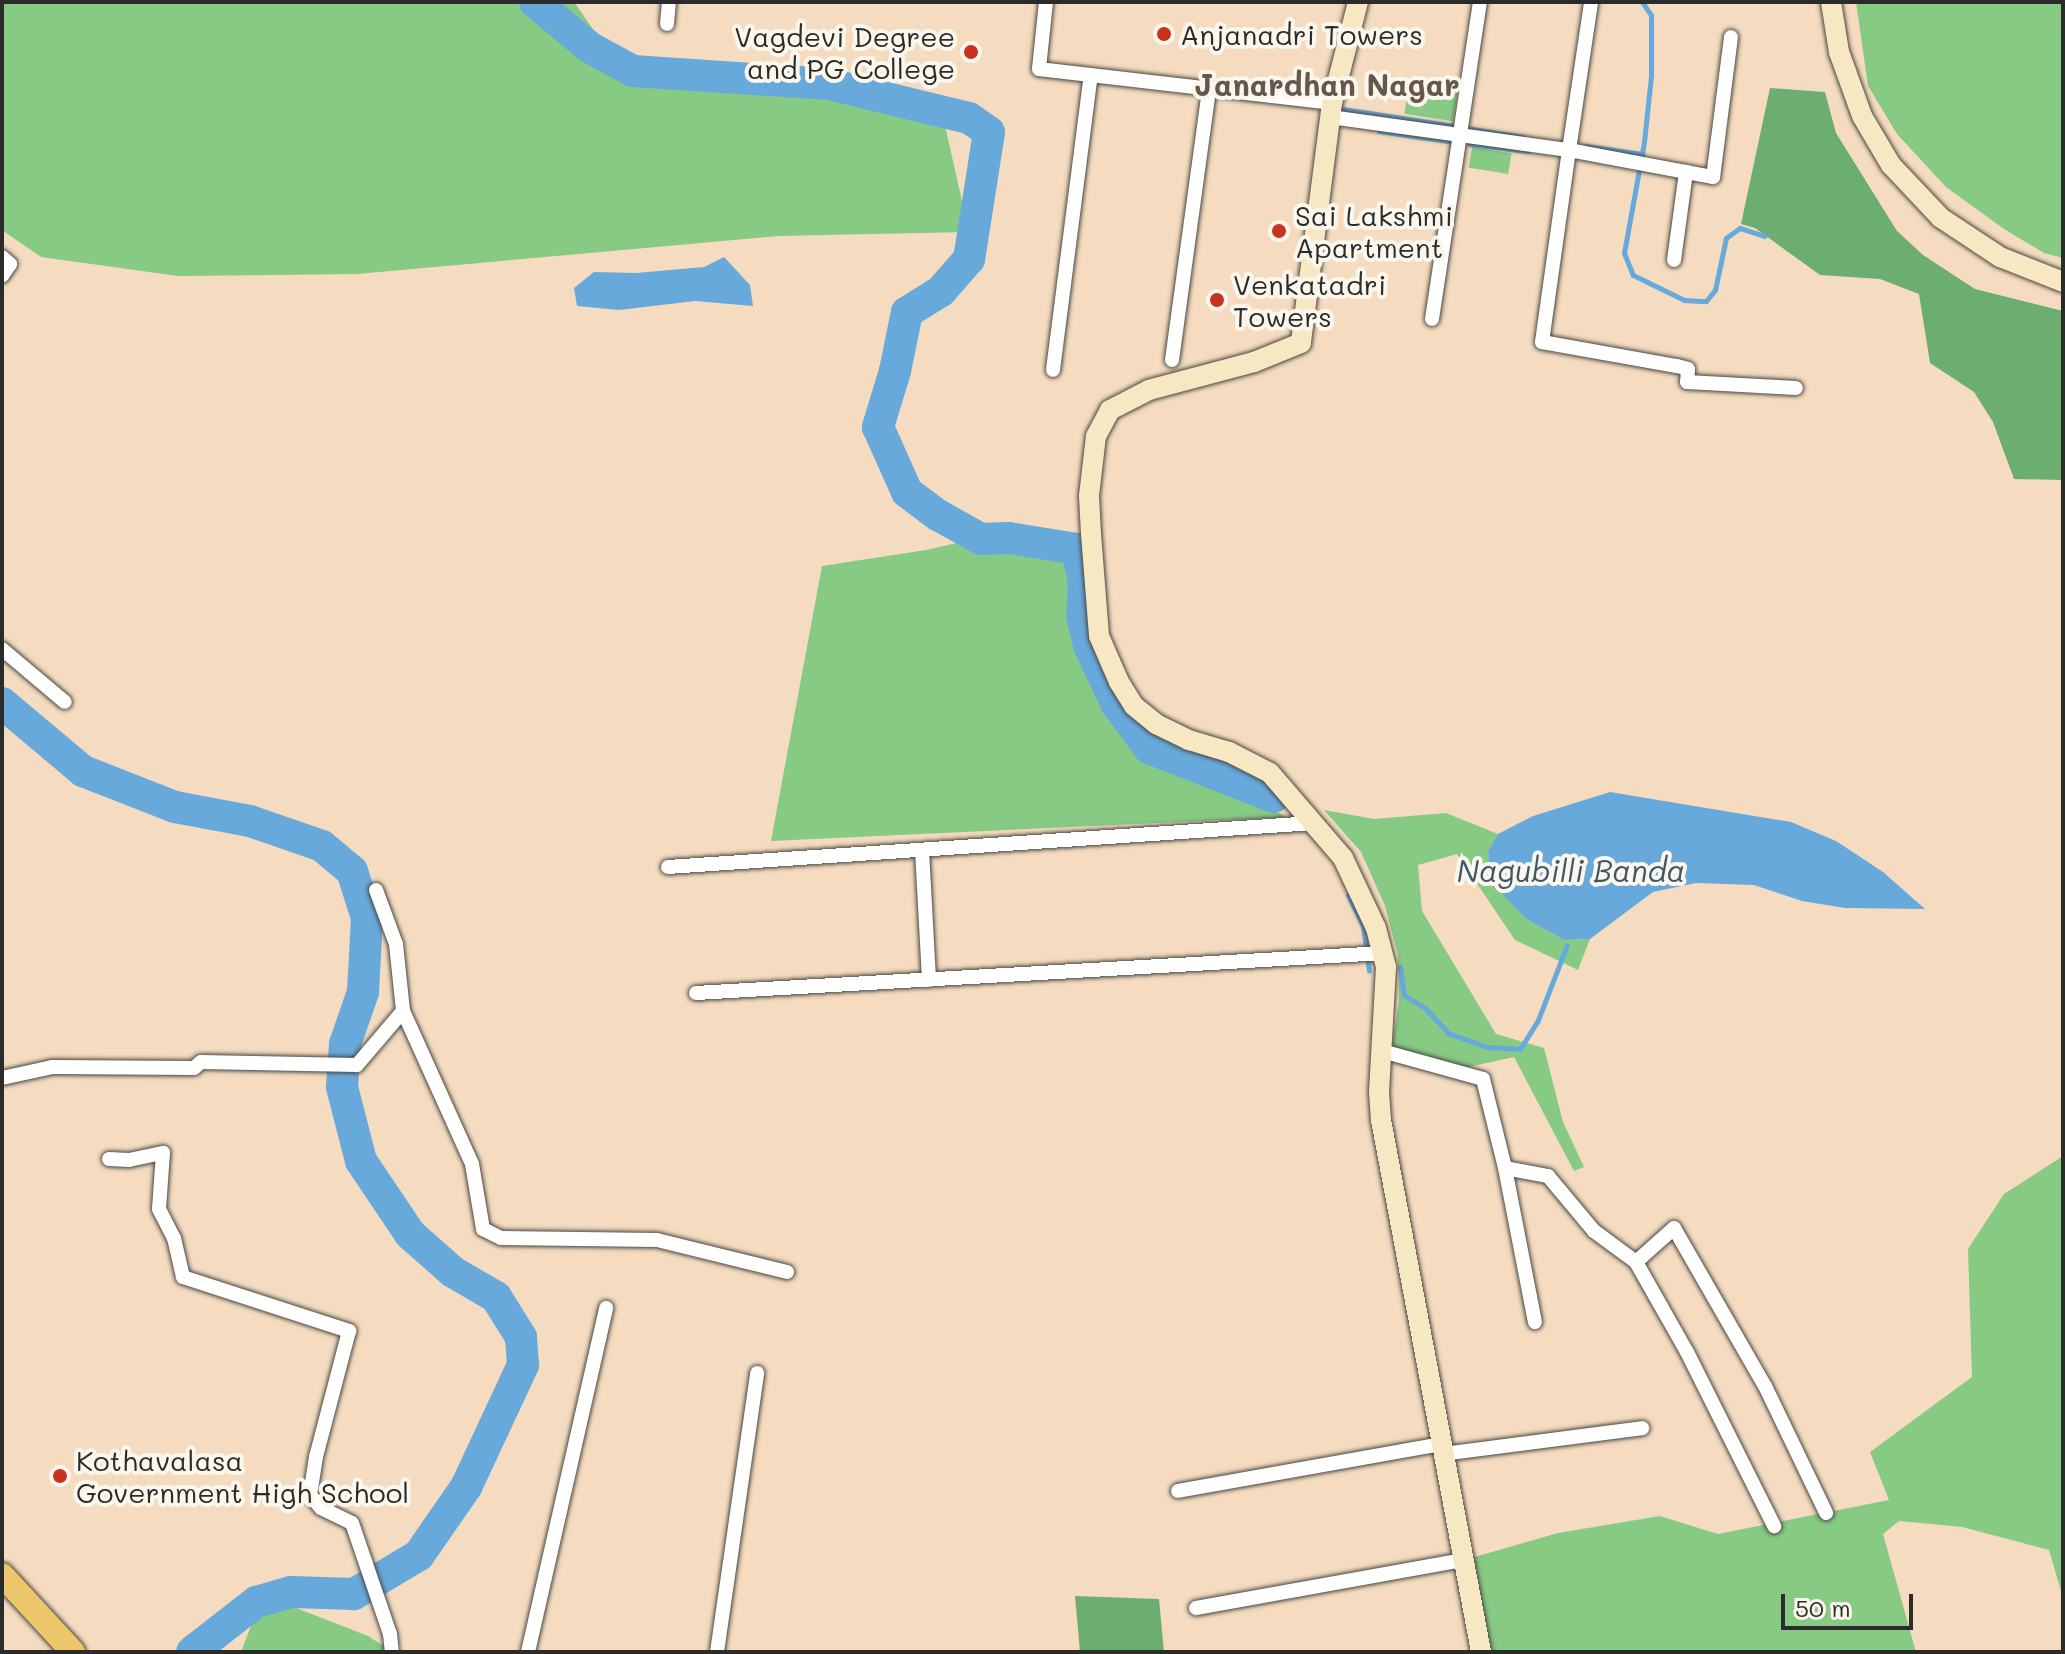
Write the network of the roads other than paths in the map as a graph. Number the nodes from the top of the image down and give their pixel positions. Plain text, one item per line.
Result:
1 (669, 2) edge
2 (1046, 2) edge
3 (1358, 2) edge
4 (1480, 2) edge
5 (1591, 2) edge
6 (1831, 2) edge
7 (667, 24) dead end
8 (1731, 37) dead end
9 (1091, 75) junction
10 (1209, 89) junction
11 (1331, 110) junction
12 (1459, 135) junction
13 (1569, 150) junction
14 (1686, 172) junction
15 (2, 257) edge
16 (1674, 260) dead end
17 (2, 276) edge
18 (2063, 282) edge
19 (1432, 319) dead end
20 (1172, 360) dead end
21 (1053, 370) dead end
22 (1796, 388) dead end
23 (2, 649) edge
24 (65, 702) dead end
25 (1314, 823) junction
26 (922, 850) junction
27 (668, 867) dead end
28 (376, 890) dead end
29 (1380, 953) junction
30 (929, 980) junction
31 (696, 993) dead end
32 (403, 1011) junction
33 (1382, 1051) junction
34 (2, 1078) edge
35 (109, 1159) dead end
36 (1505, 1168) junction
37 (1636, 1262) junction
38 (787, 1272) dead end
39 (606, 1308) dead end
40 (1535, 1322) dead end
41 (757, 1373) dead end
42 (1642, 1428) dead end
43 (1442, 1449) junction
44 (1178, 1491) dead end
45 (1826, 1513) dead end
46 (1774, 1526) dead end
47 (1464, 1560) junction
48 (2, 1575) edge
49 (1196, 1608) dead end
50 (73, 1652) edge
51 (392, 1652) edge
52 (528, 1652) edge
53 (717, 1652) edge
54 (1481, 1652) edge

1 - 7 street
2 - 9 street
3 - 11 street
4 - 12 street
5 - 13 street
6 - 18 street
8 - 14 street
9 - 10 street
9 - 21 street
10 - 11 street
10 - 20 street
11 - 12 street
11 - 25 street
12 - 13 street
12 - 19 street
13 - 14 street
13 - 22 street
14 - 16 street
15 - 17 street
23 - 24 street
25 - 26 street
25 - 29 street
26 - 27 street
26 - 30 street
28 - 32 street
29 - 30 street
29 - 33 street
30 - 31 street
32 - 34 street
32 - 38 street
33 - 36 street
33 - 43 street
35 - 51 street
36 - 37 street
36 - 40 street
37 - 45 street
37 - 46 street
39 - 52 street
41 - 53 street
42 - 43 street
43 - 44 street
43 - 47 street
47 - 49 street
47 - 54 street
48 - 50 main road

